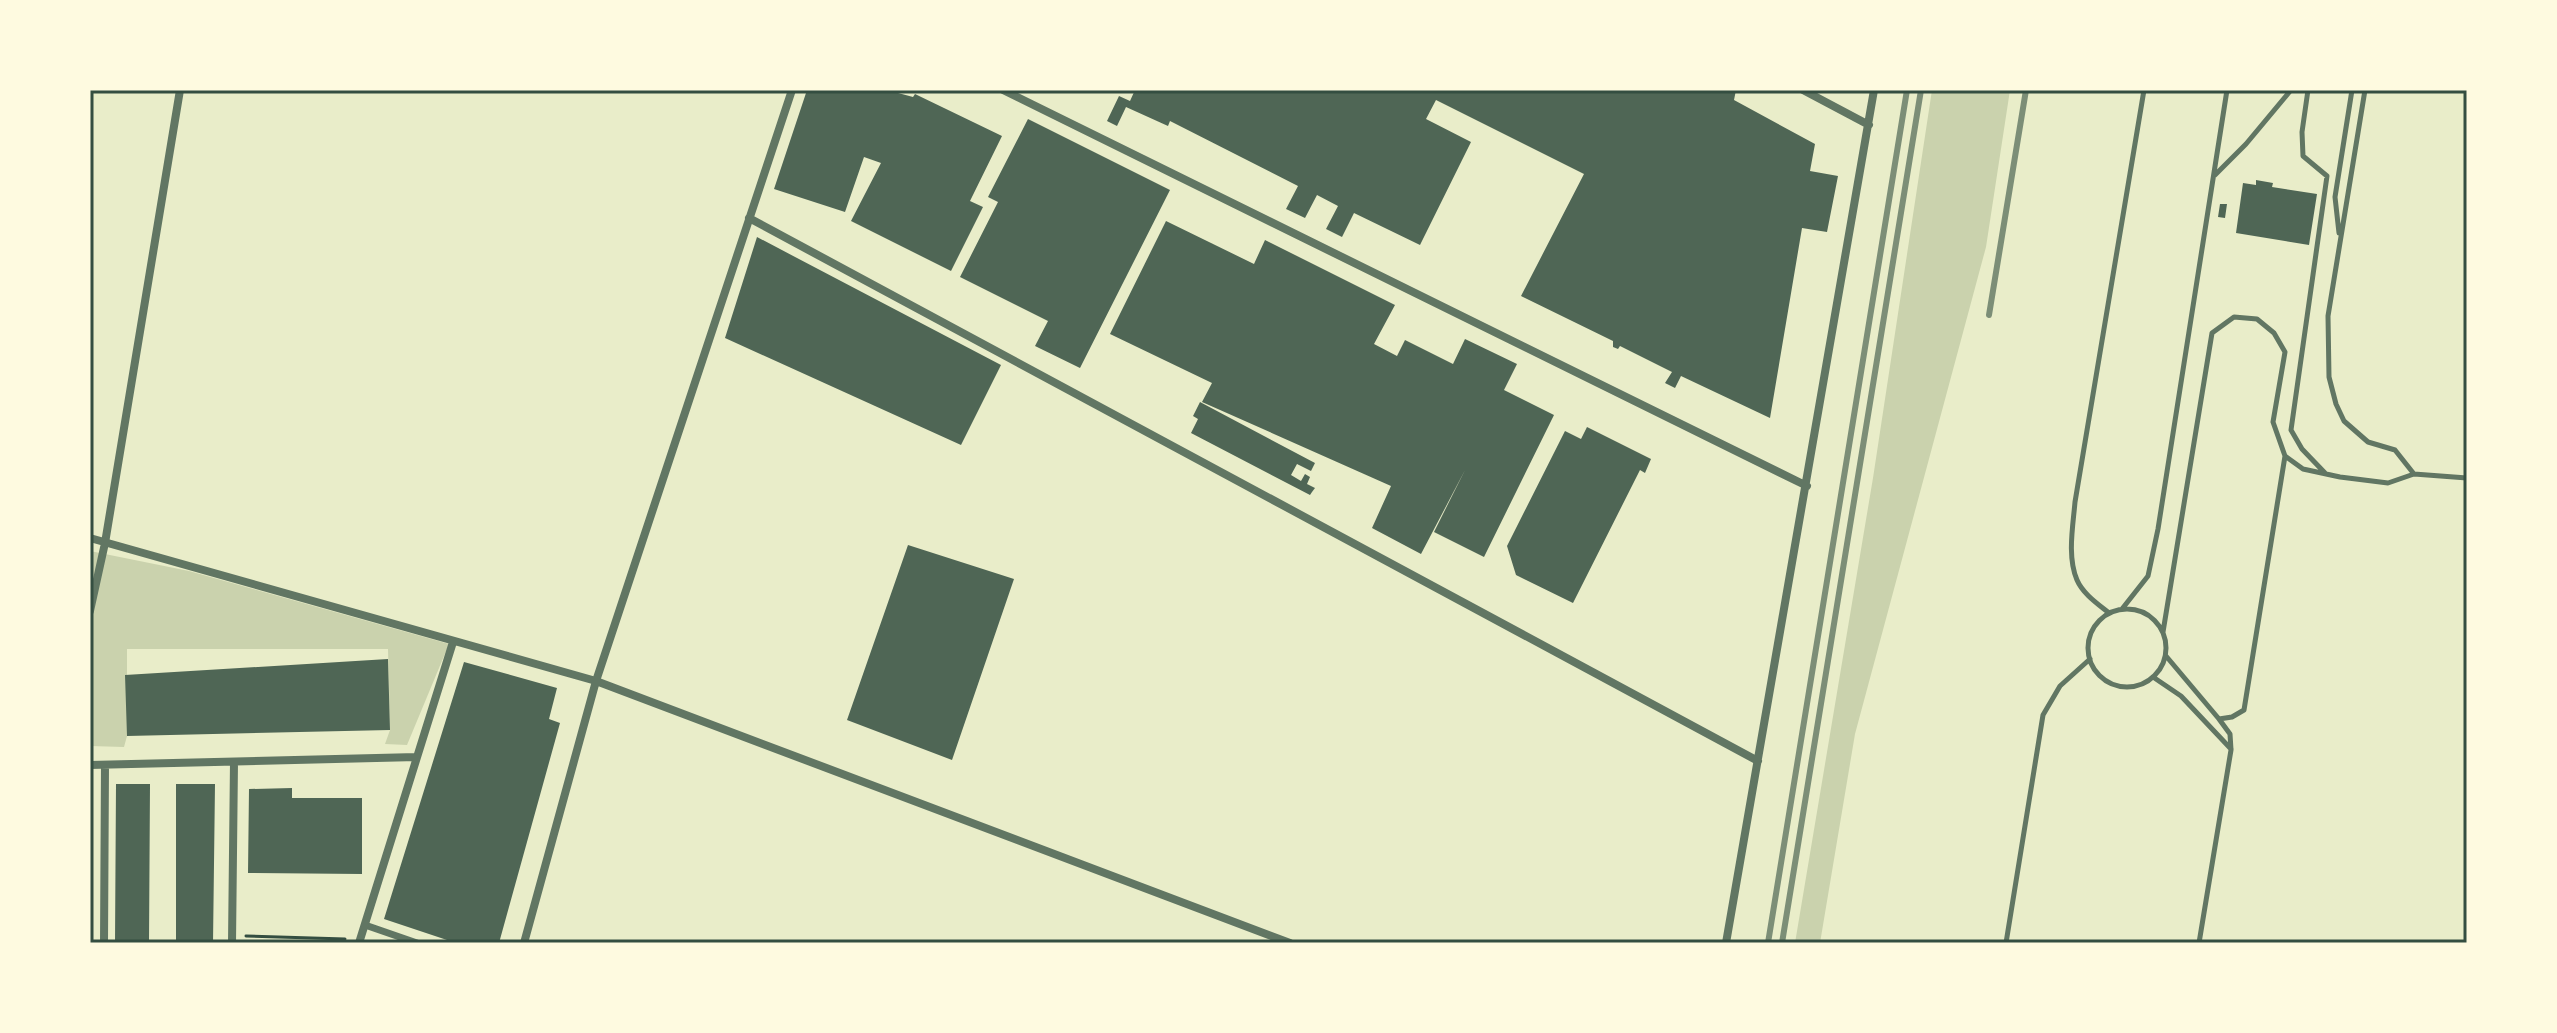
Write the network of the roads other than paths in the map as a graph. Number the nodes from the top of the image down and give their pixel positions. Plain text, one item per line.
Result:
1 (180, 90) edge
2 (792, 90) edge
3 (1003, 90) edge
4 (1803, 90) edge
5 (1874, 90) edge
6 (2144, 90) edge
7 (2227, 90) edge
8 (2291, 90) edge
9 (2308, 90) edge
10 (2352, 90) edge
11 (2365, 90) edge
12 (1869, 125) junction
13 (2213, 177) junction
14 (749, 218) junction
15 (2340, 242) junction
16 (2285, 456) junction
17 (2325, 473) junction
18 (2414, 474) junction
19 (2467, 478) edge
20 (1807, 486) junction
21 (90, 538) edge
22 (105, 543) junction
23 (2122, 609) junction
24 (90, 611) edge
25 (2109, 613) junction
26 (2163, 632) junction
27 (453, 642) junction
28 (2166, 656) junction
29 (2090, 659) junction
30 (2153, 677) junction
31 (596, 681) junction
32 (2219, 719) junction
33 (2231, 750) junction
34 (417, 757) junction
35 (1758, 761) junction
36 (234, 762) junction
37 (90, 765) edge
38 (105, 765) junction
39 (365, 925) junction
40 (104, 943) edge
41 (232, 943) edge
42 (359, 943) edge
43 (417, 943) edge
44 (524, 943) edge
45 (1290, 943) edge
46 (1726, 943) edge
47 (2006, 943) edge
48 (2199, 943) edge

1 - 22 street
2 - 14 street
3 - 20 street
4 - 12 street
5 - 12 street
6 - 25 lane
7 - 13 lane
8 - 13 lane
9 - 17 lane
10 - 15 lane
11 - 15 lane
12 - 20 street
13 - 23 lane
14 - 31 street
14 - 35 street
15 - 18 lane
16 - 17 lane
16 - 26 lane
16 - 32 lane
17 - 18 lane
18 - 19 lane
20 - 35 street
21 - 22 street
22 - 24 street
22 - 27 street
23 - 25 lane
23 - 26 lane
25 - 29 lane
26 - 28 lane
27 - 31 street
27 - 34 street
28 - 30 lane
28 - 32 lane
29 - 30 lane
29 - 47 lane
30 - 33 lane
31 - 44 street
31 - 45 street
32 - 33 lane
33 - 48 lane
34 - 36 street
34 - 39 street
35 - 46 street
36 - 38 street
36 - 41 street
37 - 38 street
38 - 40 street
39 - 42 street
39 - 43 street

